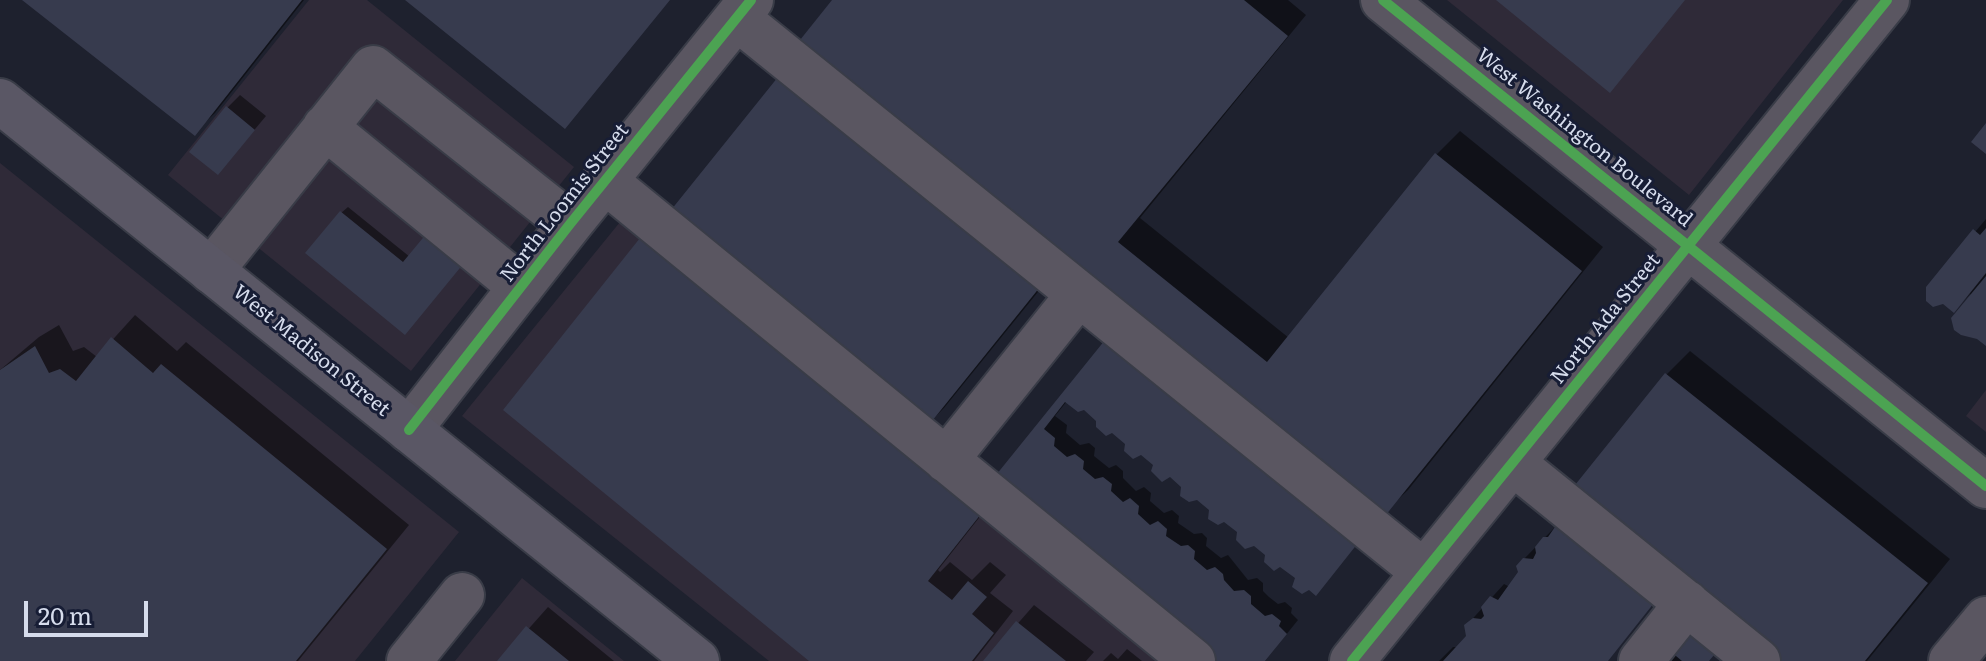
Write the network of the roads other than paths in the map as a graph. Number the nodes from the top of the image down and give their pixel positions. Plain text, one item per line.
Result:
1 (1383, 0) edge
2 (1887, 0) edge
3 (744, 9) edge
4 (0, 101) edge
5 (325, 127) junction
6 (605, 181) junction
7 (570, 224) junction
8 (1689, 245) junction
9 (211, 271) junction
10 (521, 287) junction
11 (1079, 294) junction
12 (409, 430) junction
13 (946, 460) junction
14 (1513, 463) junction
15 (1986, 486) edge
16 (1424, 572) junction
17 (462, 595) dead end
18 (1687, 603) junction
19 (1986, 619) edge
20 (409, 661) edge
21 (697, 661) edge
22 (1193, 661) edge
23 (1352, 661) edge
24 (1641, 661) edge
25 (1758, 661) edge
26 (1951, 661) edge

1 - 8 street, West Washington Boulevard
2 - 8 street, North Ada Street
3 - 6 street, North Loomis Street
3 - 11 street
4 - 9 main road, West Madison Street
5 - 7 street
5 - 9 street
5 - 10 street
6 - 7 street, North Loomis Street
6 - 13 street
7 - 10 street, North Loomis Street
8 - 14 street, North Ada Street
8 - 15 street, West Washington Boulevard
9 - 12 main road, West Madison Street
10 - 12 street, North Loomis Street
11 - 13 street
11 - 16 street
12 - 21 main road, West Madison Street
13 - 22 street
14 - 16 street, North Ada Street
14 - 18 street
16 - 23 street, North Ada Street
17 - 20 street
18 - 24 street
18 - 25 street
19 - 26 street

